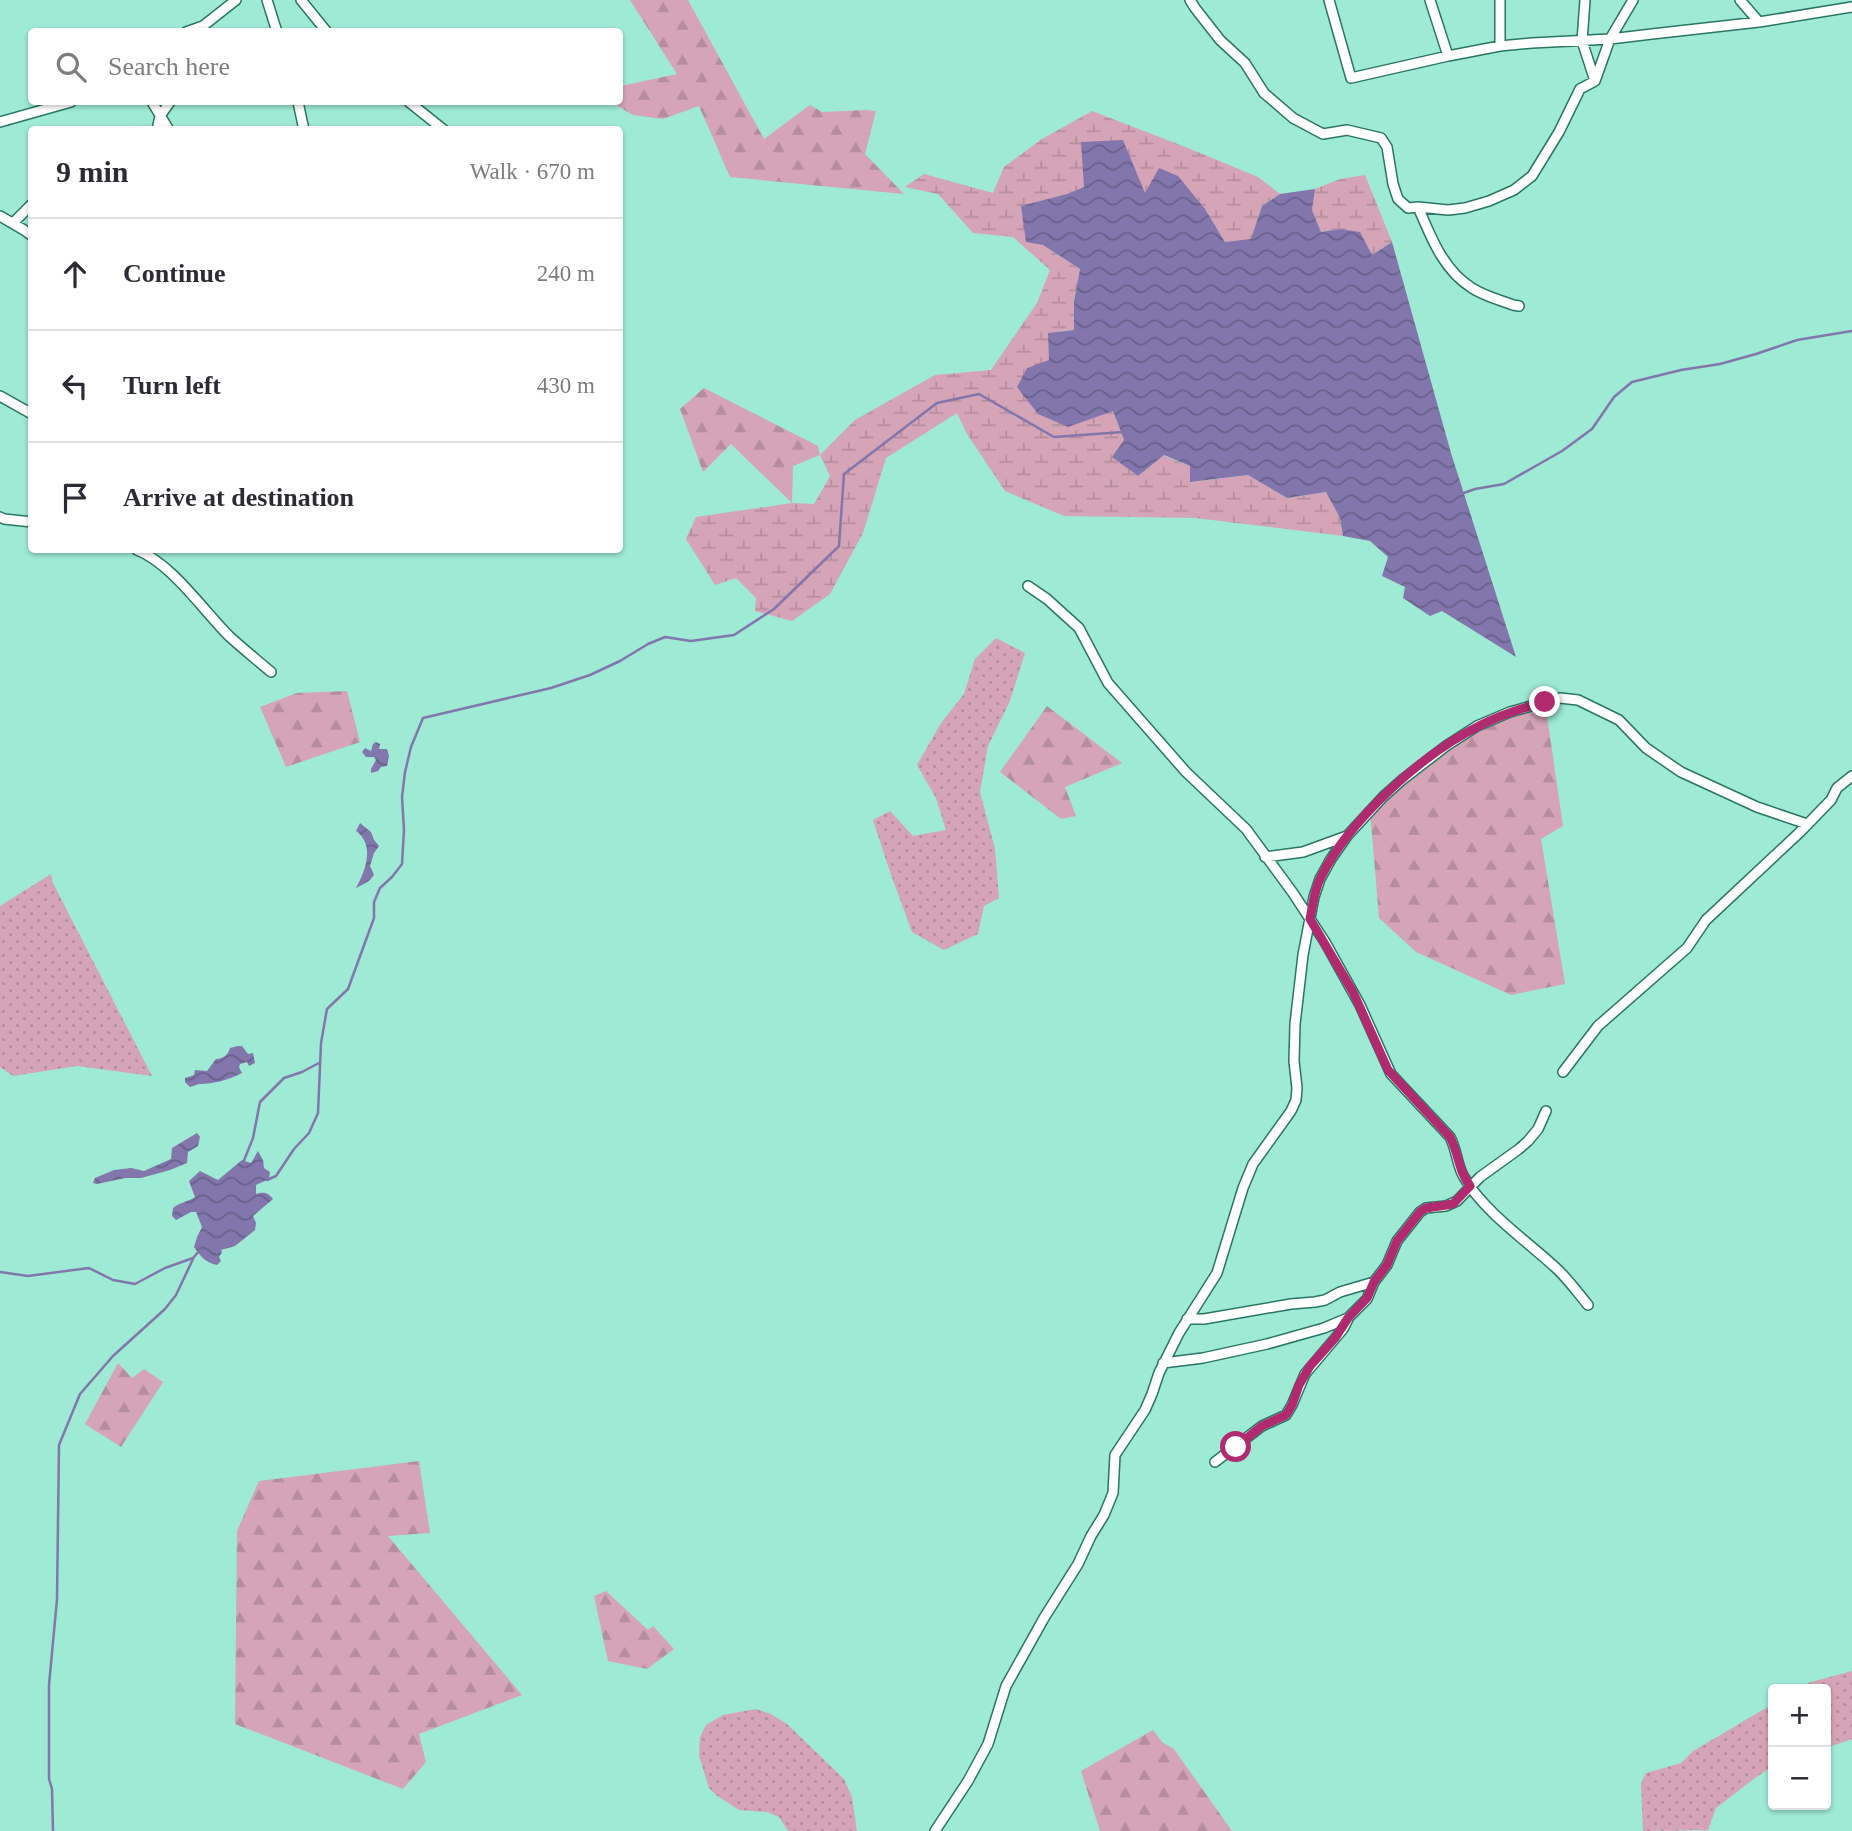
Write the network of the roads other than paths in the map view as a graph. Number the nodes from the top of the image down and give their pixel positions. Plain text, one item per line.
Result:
1 (236, 0) edge
2 (267, 0) edge
3 (301, 0) edge
4 (1191, 0) edge
5 (1329, 0) edge
6 (1430, 0) edge
7 (1500, 0) edge
8 (1584, 0) edge
9 (1633, 0) edge
10 (1740, 0) edge
11 (1852, 7) edge
12 (1759, 22) junction
13 (205, 28) edge
14 (276, 28) edge
15 (324, 28) edge
16 (1610, 39) junction
17 (1582, 41) junction
18 (1500, 46) junction
19 (1448, 56) junction
20 (1595, 81) junction
21 (60, 105) edge
22 (154, 105) edge
23 (168, 105) edge
24 (299, 105) edge
25 (413, 105) edge
26 (160, 116) junction
27 (0, 122) edge
28 (158, 126) edge
29 (166, 126) edge
30 (303, 126) edge
31 (438, 126) edge
32 (1418, 207) junction
33 (28, 208) edge
34 (0, 216) edge
35 (13, 223) junction
36 (28, 233) edge
37 (1519, 306) dead end
38 (0, 396) edge
39 (28, 412) edge
40 (0, 517) edge
41 (28, 522) edge
42 (145, 553) edge
43 (1028, 586) dead end
44 (271, 672) dead end
45 (1852, 776) edge
46 (1807, 824) junction
47 (1347, 836) junction
48 (1265, 857) junction
49 (1310, 919) junction
50 (1563, 1072) dead end
51 (1546, 1111) dead end
52 (1470, 1186) junction
53 (1374, 1282) junction
54 (1588, 1305) dead end
55 (1348, 1318) junction
56 (1187, 1319) junction
57 (1163, 1363) junction
58 (1215, 1462) dead end
59 (935, 1831) edge

1 - 13 street
2 - 14 street
3 - 15 street
4 - 32 street
5 - 19 street
6 - 19 street
7 - 18 street
8 - 17 street
9 - 16 street
10 - 12 street
11 - 12 street
12 - 16 street
16 - 17 street
16 - 20 street
17 - 18 street
17 - 20 street
18 - 19 street
20 - 32 street
21 - 27 street
22 - 26 street
23 - 26 street
24 - 30 street
25 - 31 street
26 - 28 street
26 - 29 street
32 - 37 street
33 - 35 street
34 - 35 street
35 - 36 street
38 - 39 street
40 - 41 street
42 - 44 street
43 - 48 street
45 - 46 street
46 - 47 street
46 - 50 street
47 - 48 street
47 - 49 street
48 - 49 street
49 - 52 street
49 - 56 street
51 - 52 street
52 - 53 street
52 - 54 street
53 - 55 street
53 - 56 street
55 - 57 street
55 - 58 street
56 - 57 street
57 - 59 street

